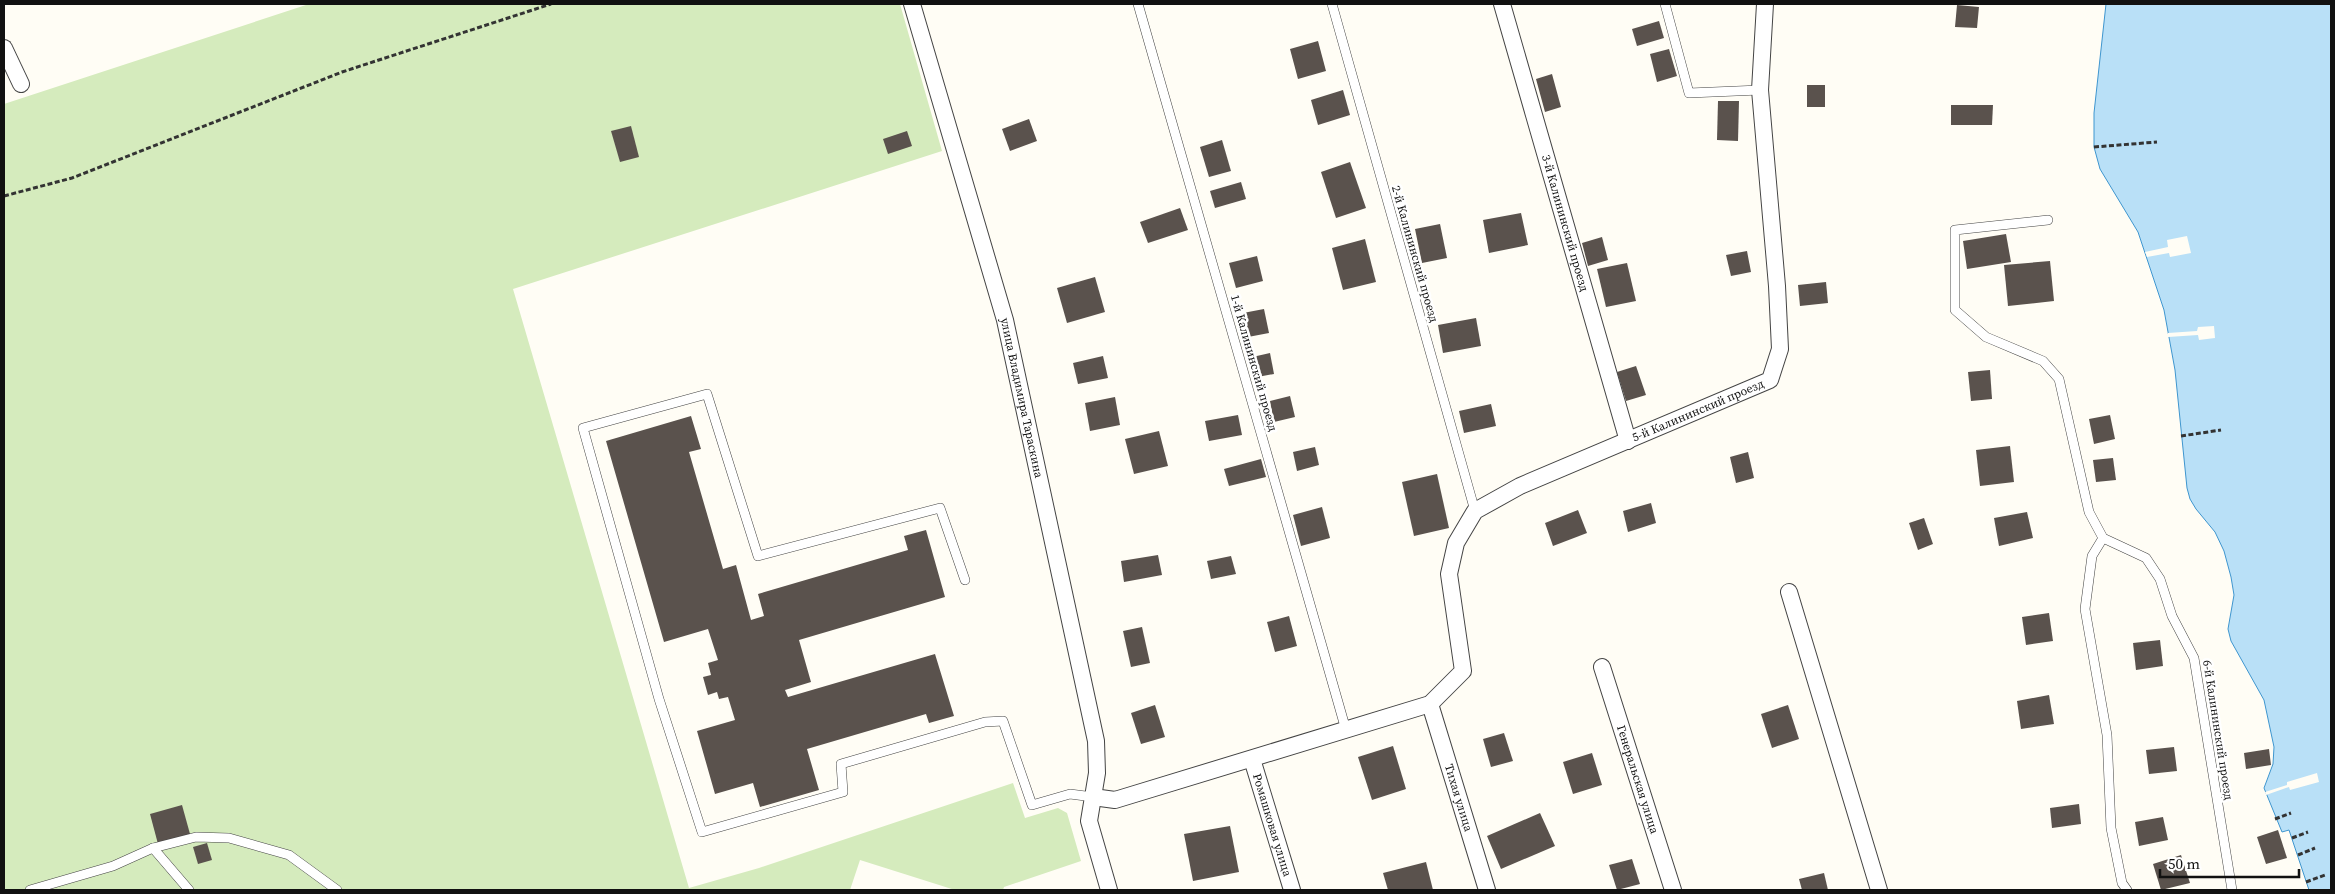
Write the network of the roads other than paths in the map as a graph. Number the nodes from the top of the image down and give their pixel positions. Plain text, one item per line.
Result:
1 (912, 4) edge
2 (1138, 4) edge
3 (1332, 4) edge
4 (1502, 4) edge
5 (1665, 4) edge
6 (1765, 4) edge
7 (4, 48) edge
8 (21, 84) dead end
9 (1760, 90) junction
10 (2048, 220) dead end
11 (1628, 440) junction
12 (1475, 511) junction
13 (2103, 538) junction
14 (964, 580) dead end
15 (1789, 592) dead end
16 (1602, 667) dead end
17 (1430, 704) junction
18 (1346, 730) junction
19 (1252, 759) junction
20 (1093, 797) junction
21 (153, 848) junction
22 (30, 890) edge
23 (189, 890) edge
24 (337, 890) edge
25 (1109, 890) edge
26 (1292, 890) edge
27 (1487, 890) edge
28 (1673, 890) edge
29 (1878, 890) edge
30 (2127, 890) edge
31 (2232, 890) edge

1 - 20 street, улица Владимира Тараскина
2 - 18 lane, 1-й Калининский проезд
3 - 12 lane, 2-й Калининский проезд
4 - 11 street, 3-й Калининский проезд
5 - 9 lane
6 - 9 street, 5-й Калининский проезд
7 - 8 street
9 - 11 street, 5-й Калининский проезд
10 - 13 lane
11 - 12 street, 5-й Калининский проезд
12 - 17 street
13 - 30 lane
13 - 31 lane, 6-й Калининский проезд
14 - 20 lane
15 - 29 street
16 - 28 street, Генеральская улица
17 - 18 street
17 - 27 street, Тихая улица
18 - 19 street
19 - 20 street
19 - 26 street, Ромашковая улица
20 - 25 street, улица Владимира Тараскина
21 - 22 lane
21 - 23 lane
21 - 24 lane

